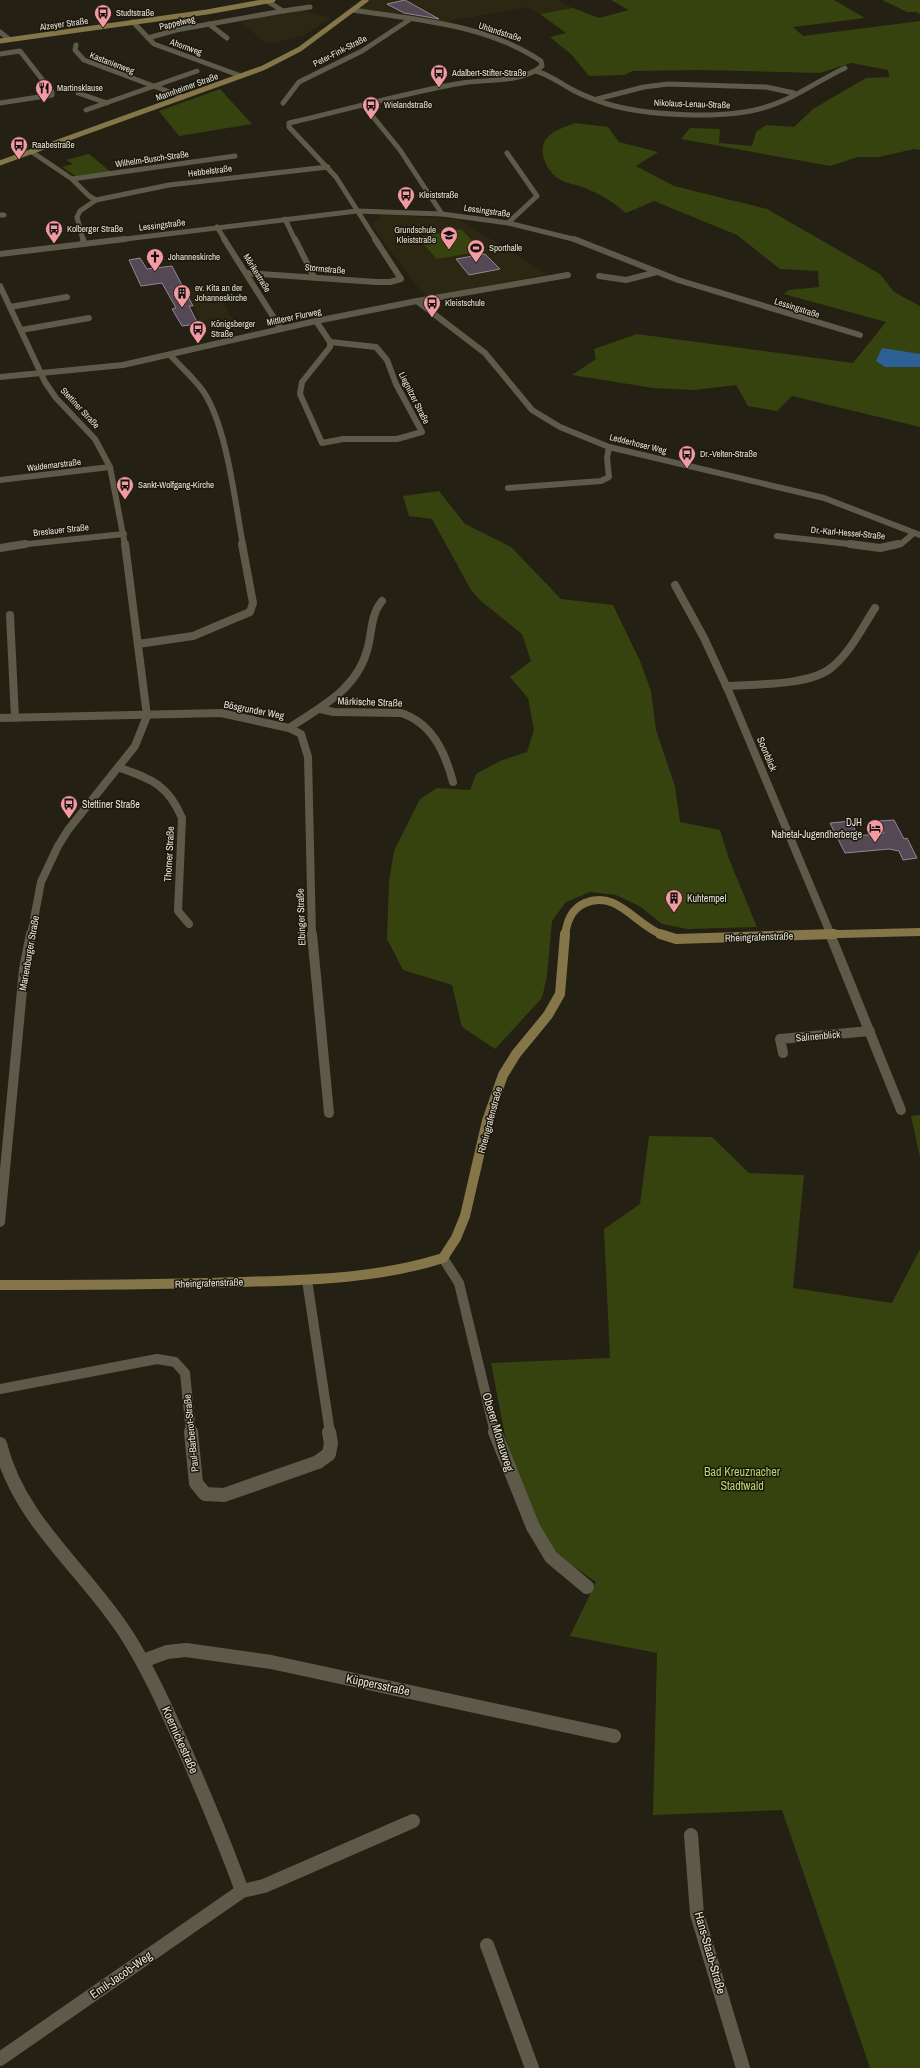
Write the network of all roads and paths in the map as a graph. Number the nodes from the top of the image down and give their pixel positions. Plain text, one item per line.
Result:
1 (273, 0) edge
2 (366, 0) edge
3 (267, 1) junction
4 (310, 7) dead end
5 (353, 10) junction
6 (283, 11) junction
7 (409, 20) junction
8 (133, 22) junction
9 (209, 24) junction
10 (0, 32) edge
11 (148, 38) junction
12 (227, 38) dead end
13 (9, 39) junction
14 (0, 41) edge
15 (76, 45) dead end
16 (0, 54) edge
17 (845, 68) dead end
18 (197, 71) dead end
19 (536, 71) junction
20 (241, 76) junction
21 (152, 86) junction
22 (78, 92) dead end
23 (794, 93) junction
24 (183, 97) junction
25 (595, 100) junction
26 (0, 102) edge
27 (107, 103) junction
28 (283, 103) dead end
29 (365, 107) junction
30 (86, 110) dead end
31 (32, 152) junction
32 (507, 153) dead end
33 (235, 156) dead end
34 (0, 163) edge
35 (328, 167) junction
36 (72, 179) junction
37 (96, 200) junction
38 (357, 211) junction
39 (442, 214) junction
40 (285, 220) junction
41 (508, 223) junction
42 (217, 227) junction
43 (84, 244) junction
44 (0, 254) edge
45 (657, 272) junction
46 (247, 274) junction
47 (568, 275) dead end
48 (599, 276) dead end
49 (314, 277) junction
50 (0, 286) edge
51 (66, 297) dead end
52 (417, 301) junction
53 (10, 307) junction
54 (89, 318) dead end
55 (316, 321) junction
56 (281, 329) junction
57 (21, 330) junction
58 (860, 336) dead end
59 (330, 342) junction
60 (170, 355) junction
61 (42, 373) junction
62 (0, 377) edge
63 (609, 447) junction
64 (110, 467) junction
65 (0, 480) edge
66 (508, 488) dead end
67 (124, 534) junction
68 (917, 534) edge
69 (777, 536) dead end
70 (0, 548) edge
71 (675, 585) dead end
72 (382, 601) dead end
73 (875, 608) dead end
74 (10, 615) dead end
75 (138, 644) junction
76 (726, 686) junction
77 (320, 709) junction
78 (147, 716) junction
79 (0, 718) edge
80 (15, 718) junction
81 (290, 728) junction
82 (120, 768) junction
83 (453, 782) dead end
84 (189, 924) dead end
85 (920, 932) edge
86 (831, 935) junction
87 (870, 1032) junction
88 (783, 1054) dead end
89 (901, 1110) dead end
90 (329, 1113) dead end
91 (0, 1222) edge
92 (443, 1258) junction
93 (307, 1280) junction
94 (0, 1285) edge
95 (0, 1389) edge
96 (0, 1444) edge
97 (587, 1587) dead end
98 (143, 1661) junction
99 (614, 1736) dead end
100 (414, 1821) dead end
101 (691, 1835) dead end
102 (242, 1891) junction
103 (487, 1945) dead end
104 (0, 2059) edge
105 (532, 2068) edge
106 (743, 2068) edge

1 - 3 street, Alzeyer Straße
2 - 5 street, Mannheimer Straße
3 - 6 street
3 - 8 street, Alzeyer Straße
4 - 6 street, Pappelweg
5 - 7 street, Uhlandstraße
5 - 20 street, Mannheimer Straße
6 - 9 street, Pappelweg
7 - 19 street, Uhlandstraße
7 - 28 street, Peter-Fink-Straße
8 - 11 street, Ahornweg
8 - 13 street, Alzeyer Straße
9 - 11 street, Pappelweg
9 - 12 street, Pappelweg
10 - 13 street
11 - 20 street, Ahornweg
13 - 14 street, Alzeyer Straße
15 - 21 street, Kastanienweg
16 - 26 street
17 - 23 street, Nikolaus-Lenau-Straße
18 - 21 street
19 - 25 street, Nikolaus-Lenau-Straße
19 - 29 street
20 - 24 street, Mannheimer Straße
21 - 24 street, Kastanienweg
21 - 27 street
22 - 27 street
23 - 25 street
23 - 25 street, Nikolaus-Lenau-Straße
24 - 31 street, Mannheimer Straße
27 - 30 street
29 - 35 street
29 - 39 street
31 - 34 street, Mannheimer Straße
31 - 36 street
32 - 41 street
33 - 36 street, Wilhelm-Busch-Straße
35 - 37 street, Hebbelstraße
35 - 38 street
36 - 37 street
37 - 43 street
38 - 39 street, Lessingstraße
38 - 40 street, Lessingstraße
38 - 49 street, Stormstraße
39 - 41 street, Lessingstraße
40 - 42 street, Lessingstraße
40 - 49 street
41 - 45 street, Lessingstraße
42 - 43 street, Lessingstraße
42 - 46 street, Mörikestraße
43 - 44 street, Lessingstraße
45 - 48 street
45 - 58 street, Lessingstraße
46 - 49 street, Stormstraße
46 - 56 street, Mörikestraße
47 - 52 street, Mittlerer Flurweg
50 - 53 street
51 - 53 street
52 - 55 street, Mittlerer Flurweg
52 - 63 street, Ledderhoser Weg
53 - 57 street
54 - 57 street
55 - 56 street, Mittlerer Flurweg
55 - 59 street
56 - 60 street, Mittlerer Flurweg
57 - 61 street
59 - 59 street, Liegnitzer Straße
60 - 61 street, Mittlerer Flurweg
60 - 75 street
61 - 62 street, Mittlerer Flurweg
61 - 64 street, Stettiner Straße
63 - 66 street
63 - 68 street, Ledderhoser Weg
64 - 65 street, Waldemarstraße
64 - 67 street, Stettiner Straße
67 - 70 street, Breslauer Straße
67 - 75 street, Stettiner Straße
68 - 69 street, Dr.-Karl-Hessel-Straße
71 - 76 street, Soonblick
72 - 77 street, Bösgrunder Weg
73 - 76 street
74 - 80 street
75 - 78 street, Stettiner Straße
76 - 86 street, Soonblick
77 - 81 street, Bösgrunder Weg
77 - 83 street, Märkische Straße
78 - 80 street, Bösgrunder Weg
78 - 81 street, Bösgrunder Weg
78 - 82 street, Marienburger Straße
79 - 80 street, Bösgrunder Weg
81 - 90 street, Elbinger Straße
82 - 84 street, Thorner Straße
82 - 91 street, Marienburger Straße
85 - 86 street, Rheingrafenstraße
86 - 87 street
86 - 92 street, Rheingrafenstraße
87 - 88 street, Salinenblick
87 - 89 street
92 - 93 street, Rheingrafenstraße
92 - 97 street, Oberer Monauweg
93 - 94 street, Rheingrafenstraße
93 - 95 street, Paul-Barberot-Straße
96 - 98 street, Koernickestraße
98 - 99 street, Küppersstraße
98 - 102 street, Koernickestraße
100 - 102 street
101 - 106 street, Hans-Staab-Straße
102 - 104 street, Emil-Jacob-Weg
103 - 105 street

